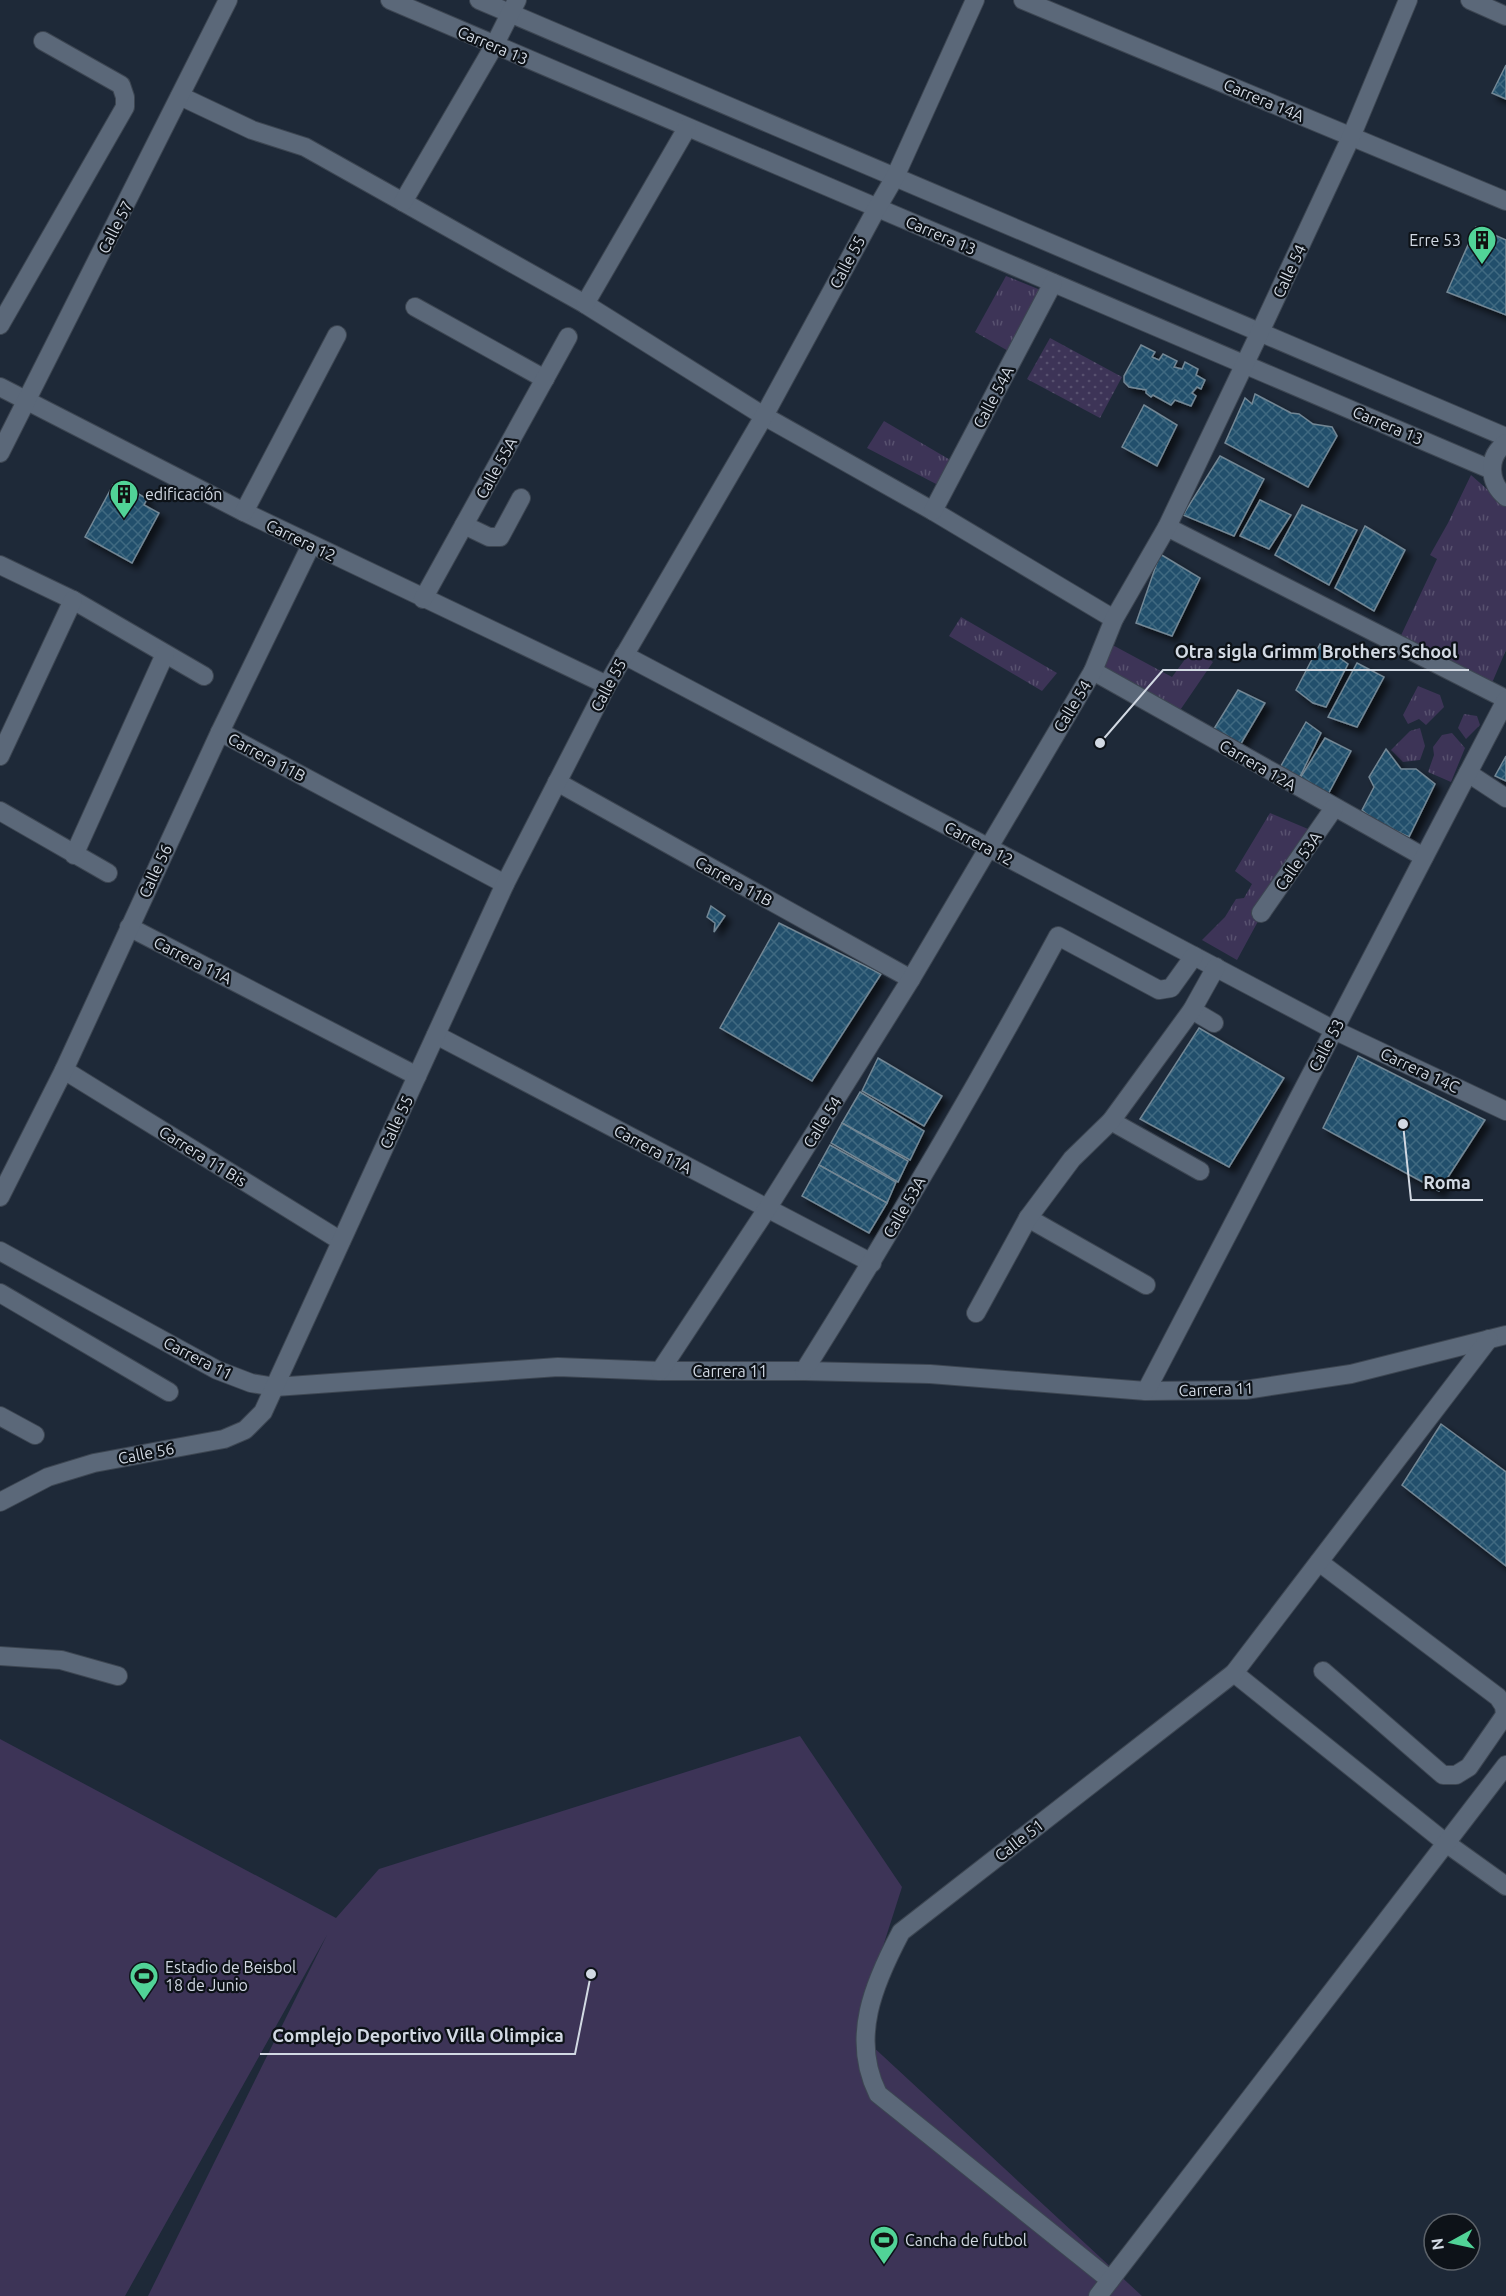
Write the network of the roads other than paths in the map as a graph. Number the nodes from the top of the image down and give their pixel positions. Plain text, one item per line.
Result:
1 (228, 0) edge
2 (390, 0) edge
3 (479, 0) edge
4 (975, 0) edge
5 (1023, 0) edge
6 (1408, 0) edge
7 (1470, 0) edge
8 (514, 7) edge
9 (1506, 16) edge
10 (43, 41) dead end
11 (494, 45) junction
12 (180, 96) junction
13 (687, 128) junction
14 (1351, 136) junction
15 (896, 177) junction
16 (1506, 201) edge
17 (403, 202) junction
18 (877, 208) junction
19 (1053, 283) junction
20 (585, 304) junction
21 (415, 308) dead end
22 (0, 325) edge
23 (1260, 332) junction
24 (337, 335) dead end
25 (568, 338) dead end
26 (1244, 364) junction
27 (545, 379) junction
28 (0, 387) edge
29 (28, 400) junction
30 (764, 416) junction
31 (1506, 437) edge
32 (1506, 443) edge
33 (0, 453) edge
34 (1492, 470) junction
35 (1506, 497) edge
36 (521, 498) dead end
37 (244, 512) junction
38 (933, 512) junction
39 (464, 525) junction
40 (1167, 527) junction
41 (311, 545) junction
42 (0, 565) edge
43 (423, 599) junction
44 (73, 600) junction
45 (1114, 619) junction
46 (165, 654) junction
47 (624, 655) junction
48 (1093, 671) junction
49 (204, 675) dead end
50 (607, 685) junction
51 (1506, 700) edge
52 (220, 732) junction
53 (0, 756) edge
54 (1468, 773) junction
55 (557, 782) junction
56 (1506, 798) edge
57 (1335, 808) junction
58 (0, 811) edge
59 (988, 847) junction
60 (74, 855) junction
61 (1424, 857) junction
62 (108, 873) dead end
63 (505, 884) junction
64 (1261, 913) dead end
65 (129, 927) junction
66 (1194, 956) junction
67 (1216, 967) junction
68 (911, 979) junction
69 (1192, 1010) junction
70 (1214, 1023) dead end
71 (1334, 1030) junction
72 (436, 1035) junction
73 (64, 1070) junction
74 (417, 1076) junction
75 (1506, 1111) edge
76 (1111, 1121) junction
77 (8, 1160) edge
78 (1200, 1171) dead end
79 (0, 1197) edge
80 (767, 1209) junction
81 (1028, 1218) junction
82 (341, 1241) junction
83 (0, 1251) edge
84 (872, 1263) junction
85 (1146, 1285) dead end
86 (0, 1293) edge
87 (976, 1313) dead end
88 (1497, 1337) edge
89 (660, 1371) junction
90 (804, 1371) junction
91 (275, 1388) junction
92 (1146, 1391) junction
93 (169, 1392) dead end
94 (0, 1416) edge
95 (35, 1435) dead end
96 (0, 1502) edge
97 (1319, 1562) junction
98 (0, 1656) edge
99 (1323, 1671) dead end
100 (1234, 1673) junction
101 (118, 1676) dead end
102 (1506, 1765) edge
103 (1446, 1843) junction
104 (1506, 1886) edge
105 (1110, 2280) junction
106 (1098, 2296) edge

1 - 12 street, Calle 57
2 - 11 street, Carrera 13
3 - 8 street
4 - 15 street, Calle 55
5 - 14 street, Carrera 14A
6 - 14 street, Calle 54
7 - 9 street
8 - 11 street
8 - 15 street
10 - 22 street
11 - 13 street, Carrera 13
11 - 17 street
12 - 17 street
12 - 29 street, Calle 57
13 - 18 street, Carrera 13
13 - 20 street
14 - 16 street, Carrera 14A
14 - 23 street, Calle 54
15 - 18 street, Calle 55
15 - 23 street
17 - 20 street
18 - 19 street, Carrera 13
18 - 30 street, Calle 55
19 - 26 street, Carrera 13
19 - 38 street, Calle 54A
20 - 30 street
21 - 27 street
23 - 26 street, Calle 54
23 - 31 street
24 - 37 street
25 - 27 street, Calle 55A
26 - 34 street, Carrera 13
26 - 40 street, Calle 54
27 - 39 street, Calle 55A
28 - 29 street, Carrera 12
29 - 33 street, Calle 57
29 - 37 street, Carrera 12
30 - 38 street
30 - 47 street, Calle 55
32 - 34 street
34 - 35 street
36 - 39 street
37 - 41 street, Carrera 12
38 - 45 street
39 - 43 street, Calle 55A
40 - 45 street, Calle 54
40 - 51 street
41 - 43 street, Carrera 12
41 - 52 street, Calle 56
42 - 44 street
43 - 50 street, Carrera 12
44 - 46 street
44 - 53 street
45 - 48 street, Calle 54
46 - 49 street
46 - 60 street
47 - 50 street, Calle 55
47 - 59 street, Carrera 12
48 - 57 street, Carrera 12A
48 - 59 street, Calle 54
50 - 55 street, Calle 55
51 - 54 street, Calle 53
52 - 63 street, Carrera 11B
52 - 65 street, Calle 56
54 - 56 street
54 - 61 street, Calle 53
55 - 63 street, Calle 55
55 - 68 street, Carrera 11B
57 - 61 street, Carrera 12A
57 - 64 street, Calle 53A
58 - 60 street
59 - 66 street, Carrera 12
59 - 68 street, Calle 54
60 - 62 street
61 - 71 street, Calle 53
63 - 72 street, Calle 55
65 - 73 street, Calle 56
65 - 74 street, Carrera 11A
66 - 67 street, Carrera 12
66 - 84 street, Calle 53A
67 - 69 street
67 - 71 street, Carrera 12
68 - 80 street, Calle 54
69 - 70 street
69 - 76 street
71 - 75 street, Carrera 14C
71 - 92 street, Calle 53
72 - 74 street, Calle 55
72 - 80 street, Carrera 11A
73 - 77 street, Calle 56
73 - 82 street, Carrera 11 Bis
74 - 82 street, Calle 55
76 - 78 street
76 - 81 street
77 - 79 street, Calle 56
80 - 84 street, Carrera 11A
80 - 89 street, Calle 54
81 - 85 street
81 - 87 street
82 - 91 street, Calle 55
83 - 91 street, Carrera 11
84 - 90 street, Calle 53A
86 - 93 street
88 - 92 street, Carrera 11
88 - 97 street, Calle 51
89 - 90 street, Carrera 11
89 - 91 street, Carrera 11
90 - 92 street, Carrera 11
91 - 96 street, Calle 56
94 - 95 street
97 - 99 street
97 - 100 street, Calle 51
98 - 101 street
100 - 103 street
100 - 105 street, Calle 51
102 - 103 street
103 - 104 street
103 - 105 street
105 - 106 street

